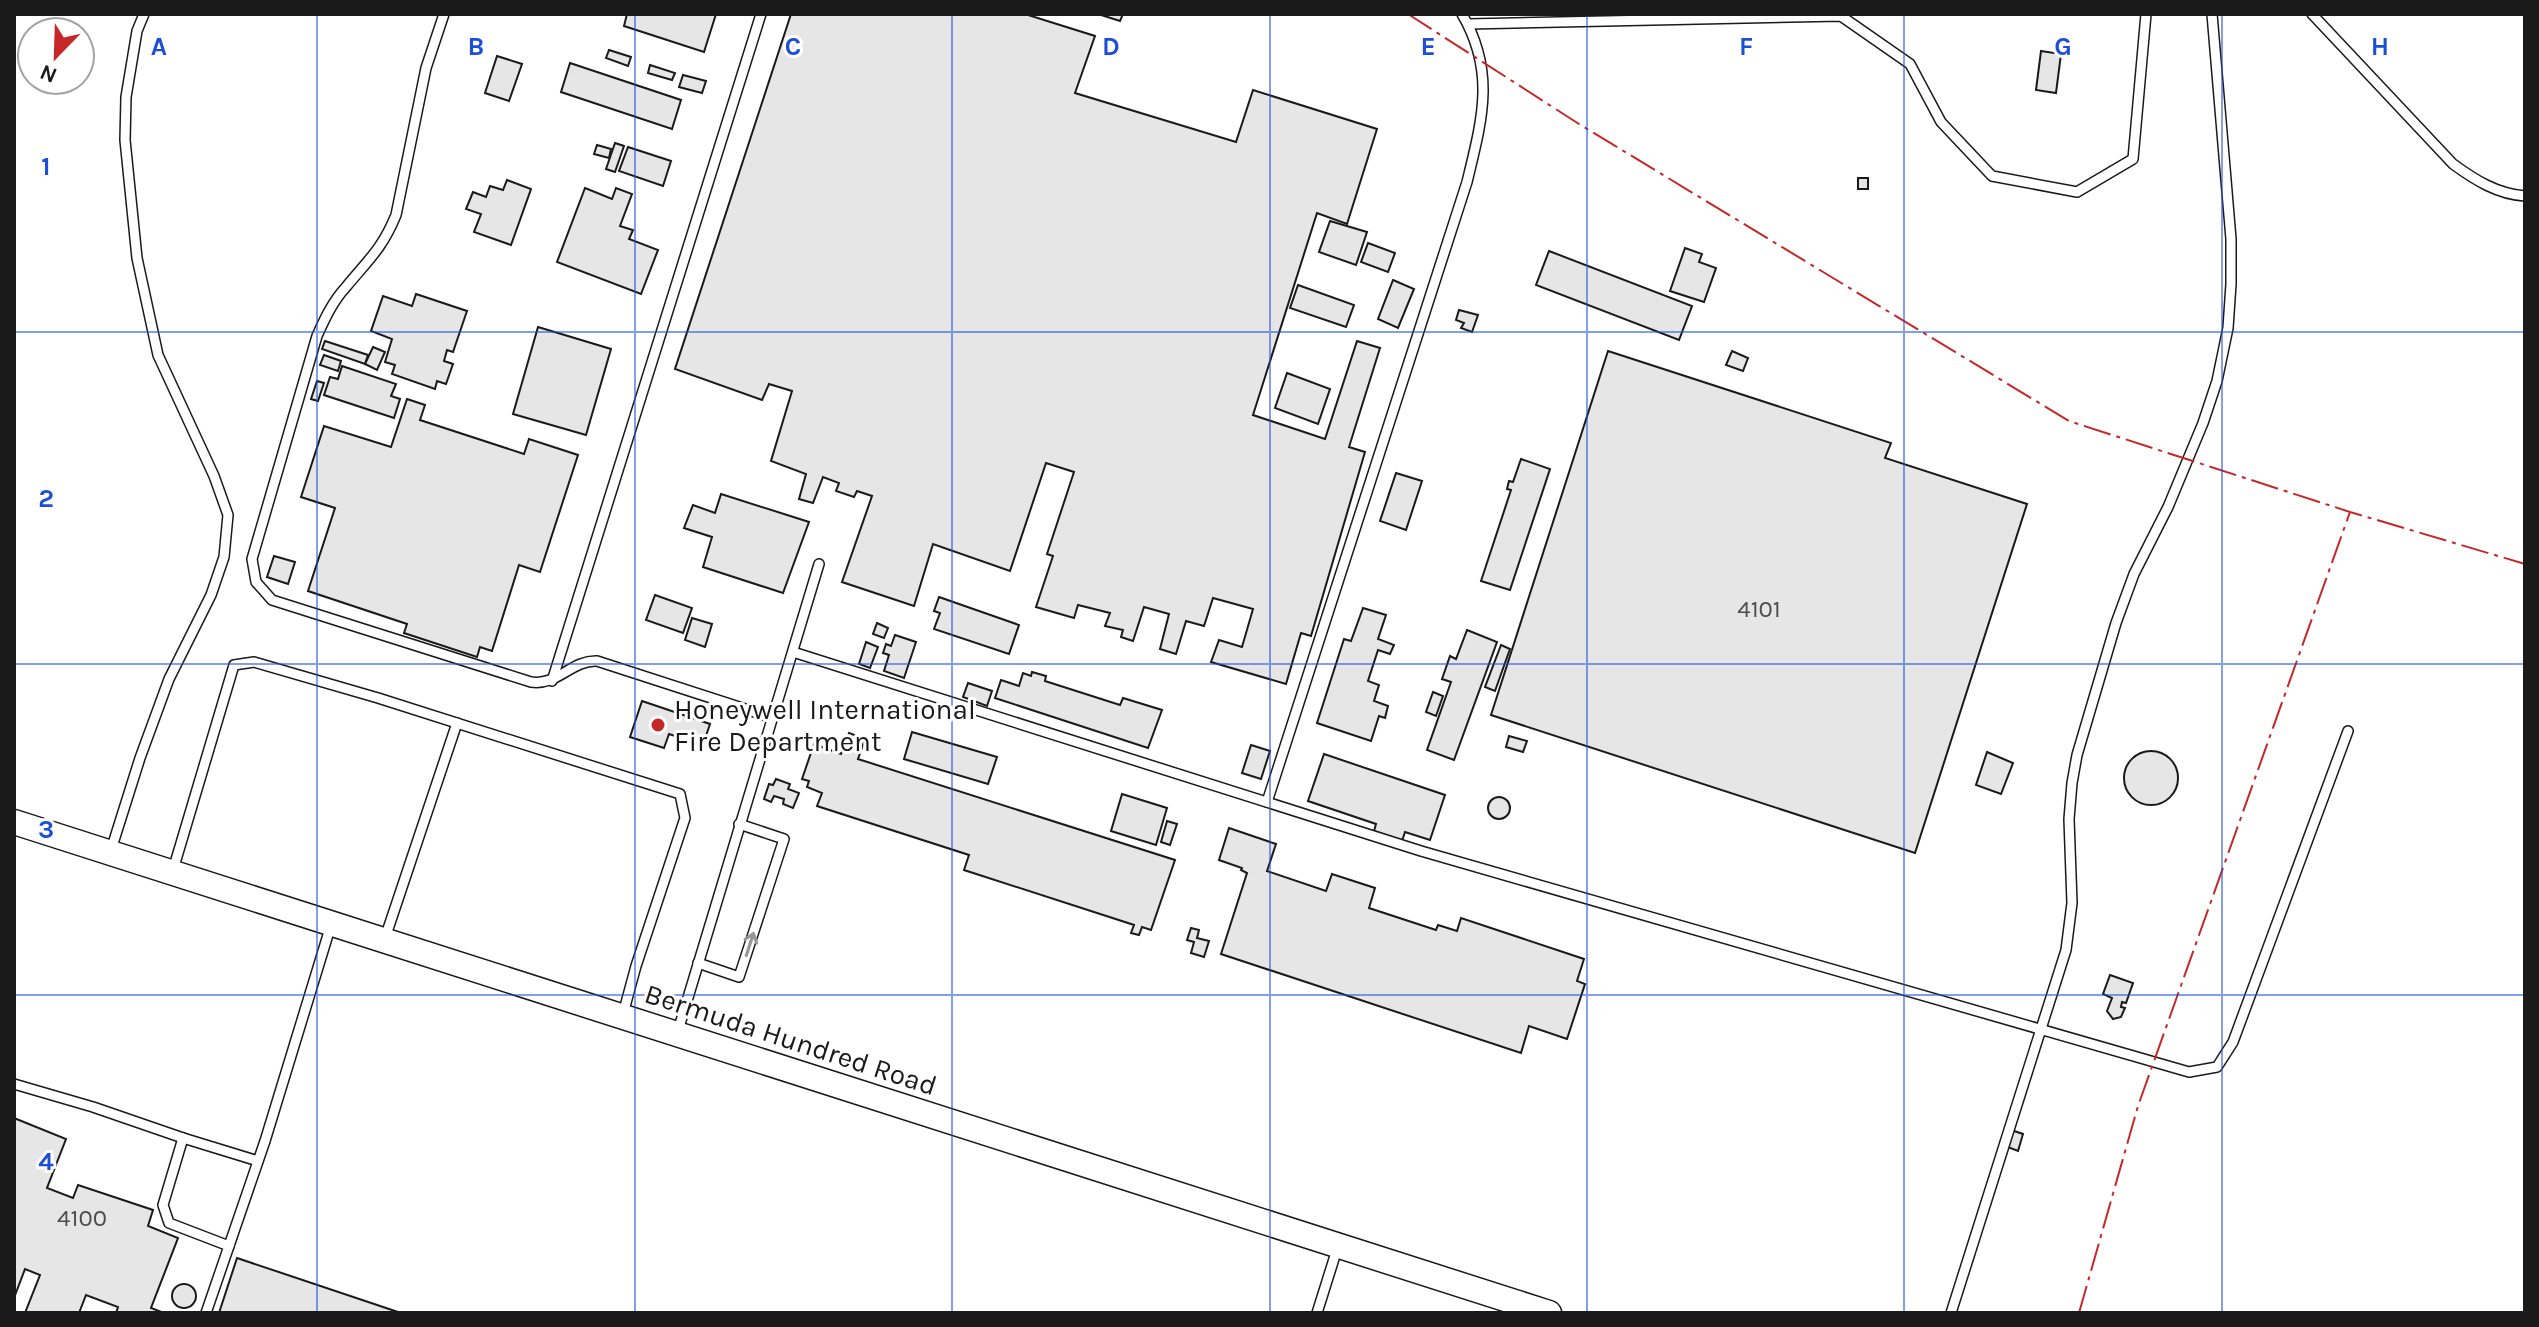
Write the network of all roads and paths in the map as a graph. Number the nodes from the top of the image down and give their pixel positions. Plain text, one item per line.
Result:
1 (144, 14) edge
2 (444, 14) edge
3 (761, 14) edge
4 (1462, 14) edge
5 (2146, 14) edge
6 (2212, 14) edge
7 (2312, 14) edge
8 (1562, 18) edge
9 (1468, 24) junction
10 (2525, 196) edge
11 (819, 564) dead end
12 (793, 652) junction
13 (552, 681) junction
14 (773, 718) junction
15 (457, 723) junction
16 (2348, 731) dead end
17 (1267, 802) junction
18 (14, 822) edge
19 (739, 824) junction
20 (110, 854) junction
21 (172, 874) junction
22 (331, 925) junction
23 (384, 942) junction
24 (698, 963) junction
25 (622, 1017) junction
26 (2039, 1030) junction
27 (677, 1034) junction
28 (14, 1084) edge
29 (183, 1138) junction
30 (258, 1161) junction
31 (229, 1246) junction
32 (1338, 1246) junction
33 (206, 1313) edge
34 (1317, 1313) edge
35 (1549, 1313) edge
36 (1951, 1313) edge

1 - 20 lane
2 - 13 lane
3 - 13 lane
4 - 9 lane
5 - 8 lane
6 - 26 lane
7 - 10 lane
8 - 9 lane
9 - 17 lane
11 - 12 lane
12 - 14 lane
12 - 17 lane
13 - 14 lane
14 - 19 lane
15 - 21 lane
15 - 23 lane
15 - 25 lane
16 - 26 lane
17 - 26 lane
18 - 20 street, Bermuda Hundred Road
19 - 24 lane
24 -> 19 lane
20 - 21 street, Bermuda Hundred Road
21 - 22 street, Bermuda Hundred Road
22 - 23 street, Bermuda Hundred Road
22 - 30 lane
23 - 25 street, Bermuda Hundred Road
24 - 27 lane
25 - 27 street, Bermuda Hundred Road
26 - 36 lane
27 - 32 street, Bermuda Hundred Road
28 - 29 lane
29 - 30 lane
29 - 31 lane
30 - 31 lane
31 - 33 lane
32 - 34 lane
32 - 35 street, Bermuda Hundred Road

